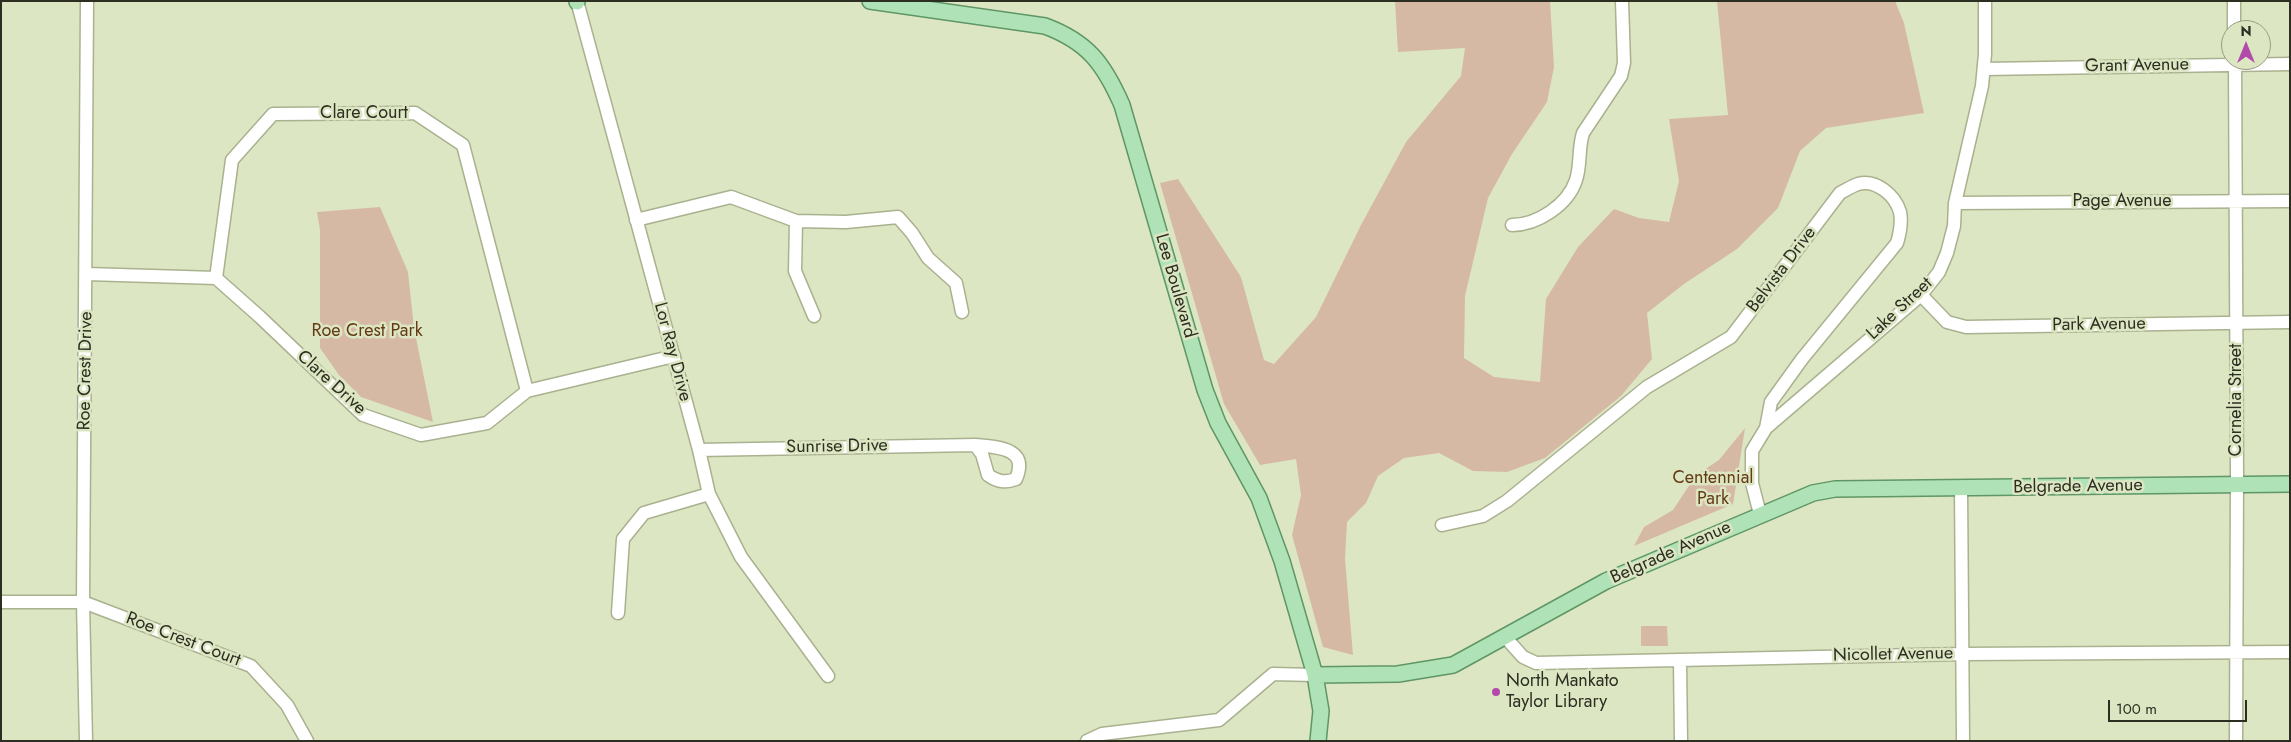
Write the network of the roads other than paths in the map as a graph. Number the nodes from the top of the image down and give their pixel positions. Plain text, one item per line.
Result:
1 (87, 1) edge
2 (577, 1) edge
3 (870, 1) edge
4 (1622, 1) edge
5 (1985, 1) edge
6 (2234, 1) edge
7 (2234, 20) edge
8 (2221, 62) edge
9 (2271, 63) edge
10 (2290, 64) edge
11 (1984, 70) junction
12 (2235, 70) edge
13 (2290, 201) edge
14 (2236, 202) junction
15 (1955, 203) junction
16 (636, 220) junction
17 (796, 221) junction
18 (1512, 225) dead end
19 (87, 274) junction
20 (216, 278) junction
21 (1921, 295) junction
22 (962, 312) dead end
23 (814, 316) dead end
24 (2290, 322) edge
25 (2236, 324) junction
26 (674, 356) junction
27 (527, 391) junction
28 (1766, 428) junction
29 (975, 445) dead end
30 (699, 450) junction
31 (2237, 484) junction
32 (2290, 484) edge
33 (1962, 488) junction
34 (709, 494) junction
35 (1760, 514) junction
36 (1442, 525) dead end
37 (1, 602) edge
38 (83, 602) junction
39 (618, 614) dead end
40 (1506, 638) junction
41 (2236, 652) junction
42 (2290, 652) edge
43 (1962, 654) junction
44 (1680, 661) junction
45 (1315, 675) junction
46 (828, 676) dead end
47 (86, 741) edge
48 (307, 741) edge
49 (1087, 741) edge
50 (1318, 741) edge
51 (1681, 741) edge
52 (1963, 741) edge
53 (2236, 741) edge

1 - 19 street, Roe Crest Drive
2 - 16 street, Lor Ray Drive
3 - 45 main road, Lee Boulevard
4 - 18 street
5 - 11 street, Lake Street
6 - 7 street
8 - 11 street, Grant Avenue
9 - 10 street, Grant Avenue
11 - 15 street, Lake Street
12 - 14 street, Cornelia Street
13 - 14 street, Page Avenue
14 - 15 street, Page Avenue
14 - 25 street, Cornelia Street
15 - 21 street, Lake Street
16 - 17 street
16 - 26 street, Lor Ray Drive
17 - 22 street
17 - 23 street
19 - 20 street
19 - 38 street, Roe Crest Drive
20 - 27 street, Clare Drive
20 - 27 street, Clare Court
21 - 25 street, Park Avenue
21 - 28 street, Lake Street
24 - 25 street, Park Avenue
25 - 31 street, Cornelia Street
26 - 27 street, Clare Drive
26 - 30 street, Lor Ray Drive
28 - 35 street, Lake Street
28 - 36 street, Belvista Drive
29 - 30 street, Sunrise Drive
30 - 34 street, Lor Ray Drive
31 - 32 main road, Belgrade Avenue
31 - 33 main road, Belgrade Avenue
31 - 41 street, Cornelia Street
33 - 35 main road, Belgrade Avenue
33 - 43 street
34 - 39 street
34 - 46 street, Lor Ray Drive
35 - 40 main road, Belgrade Avenue
37 - 38 street
38 - 47 street, Roe Crest Drive
38 - 48 street, Roe Crest Court
40 - 44 street, Nicollet Avenue
40 - 45 main road, Belgrade Avenue
41 - 42 street, Nicollet Avenue
41 - 43 street, Nicollet Avenue
41 - 53 street, Cornelia Street
43 - 44 street, Nicollet Avenue
43 - 52 street
44 - 51 street
45 - 49 street, Belgrade Avenue
45 - 50 main road, Lee Boulevard

